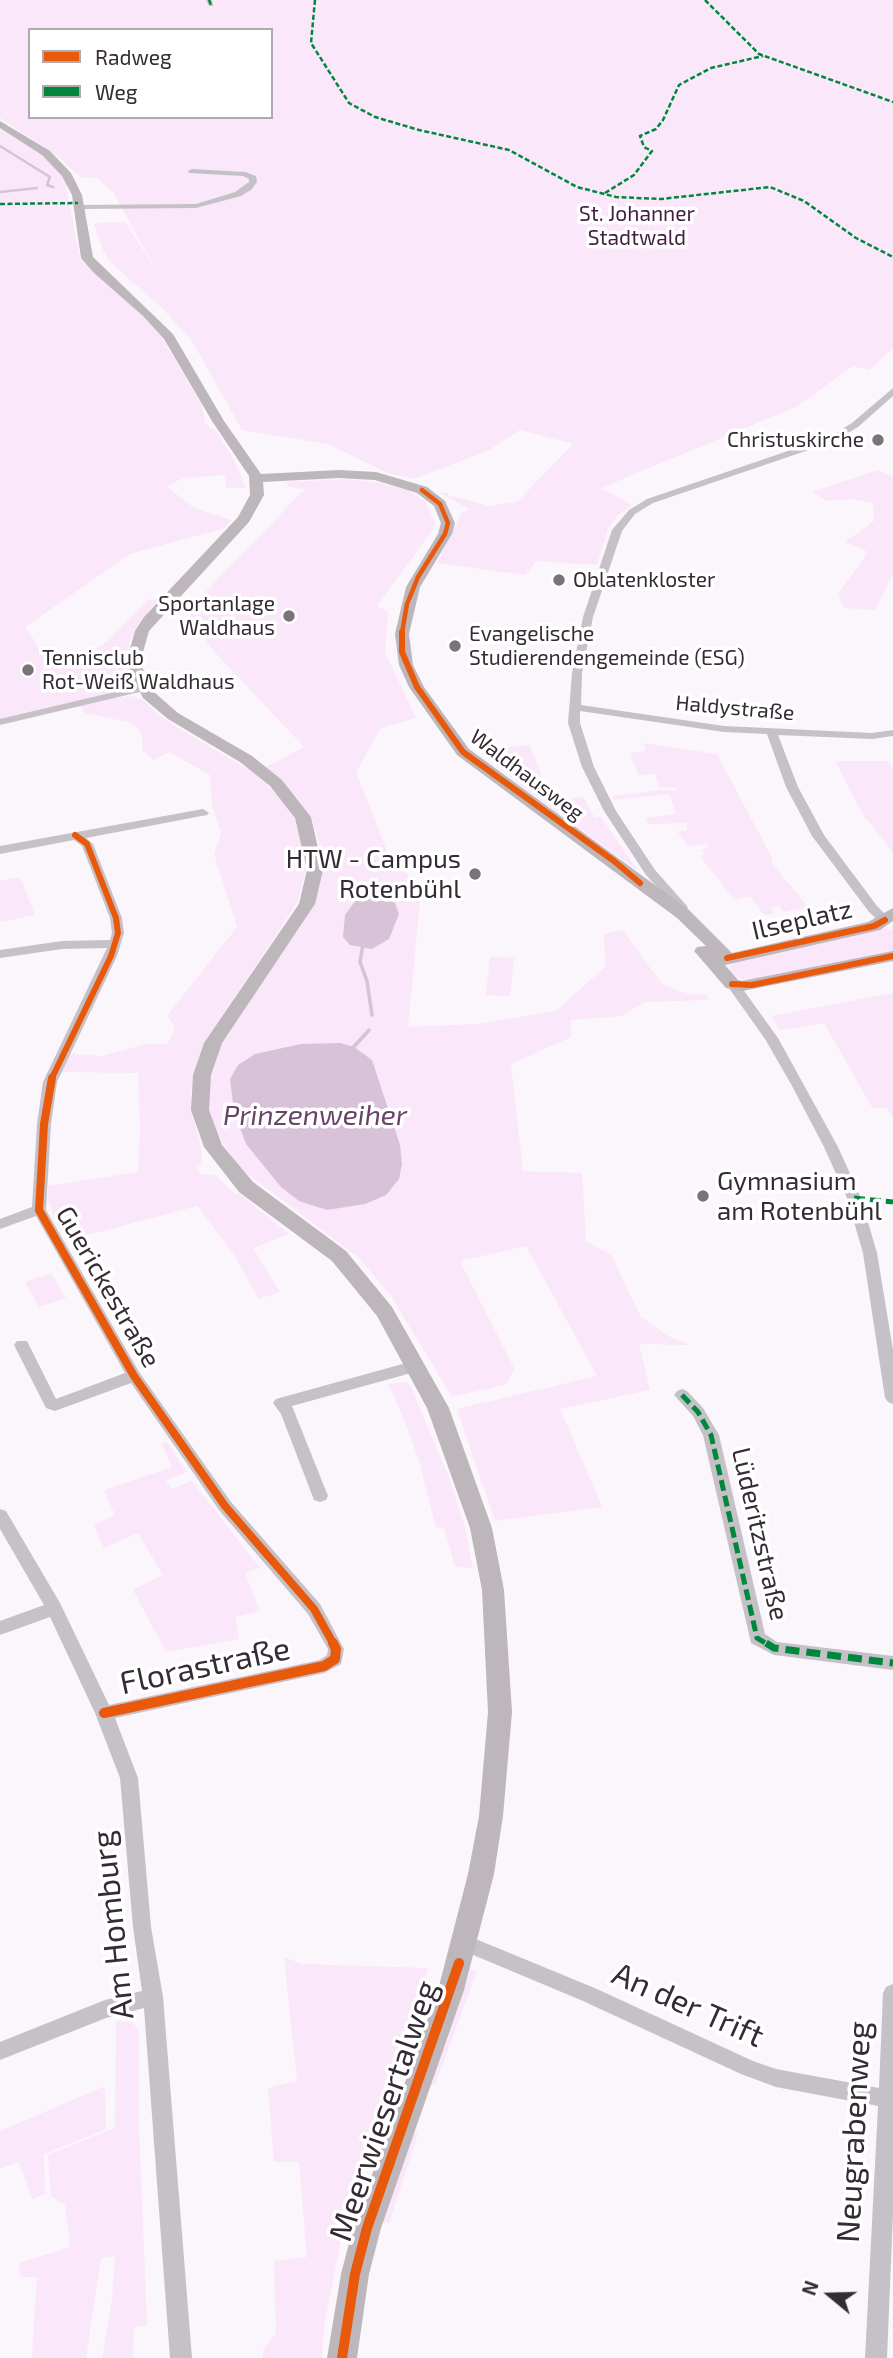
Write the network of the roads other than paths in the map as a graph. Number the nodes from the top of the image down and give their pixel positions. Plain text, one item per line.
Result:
1 (0, 124) edge
2 (192, 171) dead end
3 (79, 207) junction
4 (893, 391) edge
5 (257, 478) junction
6 (144, 688) junction
7 (574, 707) junction
8 (0, 722) edge
9 (772, 733) junction
10 (893, 733) edge
11 (203, 813) dead end
12 (75, 835) junction
13 (0, 849) edge
14 (645, 877) junction
15 (682, 915) joint
16 (890, 919) edge
17 (116, 944) junction
18 (0, 954) edge
19 (893, 956) edge
20 (720, 960) junction
21 (732, 984) junction
22 (39, 1210) junction
23 (0, 1224) edge
24 (22, 1345) dead end
25 (417, 1366) junction
26 (134, 1376) junction
27 (682, 1395) dead end
28 (893, 1398) edge
29 (320, 1496) dead end
30 (0, 1515) edge
31 (54, 1608) junction
32 (0, 1628) edge
33 (332, 1638) joint
34 (893, 1663) edge
35 (104, 1713) junction
36 (466, 1943) junction
37 (893, 1993) edge
38 (153, 1997) junction
39 (0, 2051) edge
40 (890, 2099) edge
41 (181, 2358) edge
42 (342, 2358) edge
43 (876, 2358) edge

1 - 3 main road
2 - 3 street
3 - 5 main road
4 - 7 street
5 - 6 main road
5 - 14 main road, Waldhausweg
6 - 8 street
6 - 25 main road, Meerwiesertalweg
7 - 9 street, Haldystraße
7 - 14 street
9 - 10 street, Haldystraße
9 - 16 street
11 - 12 street
12 - 13 street
12 - 17 street
14 - 15 main road
14 - 20 main road
15 - 20 main road
16 - 20 main road, Ilseplatz
17 - 18 street
17 - 22 street, Guerickestraße
19 - 21 main road, Ilseplatz
20 - 21 main road
21 - 28 street
22 - 23 street
22 - 26 street, Guerickestraße
24 - 26 street, Guerickestraße
25 - 29 street
25 - 36 main road, Meerwiesertalweg
26 - 33 street, Guerickestraße
27 - 34 street, Lüderitzstraße
30 - 31 street, Am Homburg
31 - 32 street
31 - 35 street, Am Homburg
33 - 35 street, Florastraße
35 - 38 street, Am Homburg
36 - 40 street, An der Trift
36 - 42 main road, Meerwiesertalweg
37 - 40 street, Neugrabenweg
38 - 39 street
38 - 41 street, Am Homburg
40 - 43 street, Neugrabenweg

